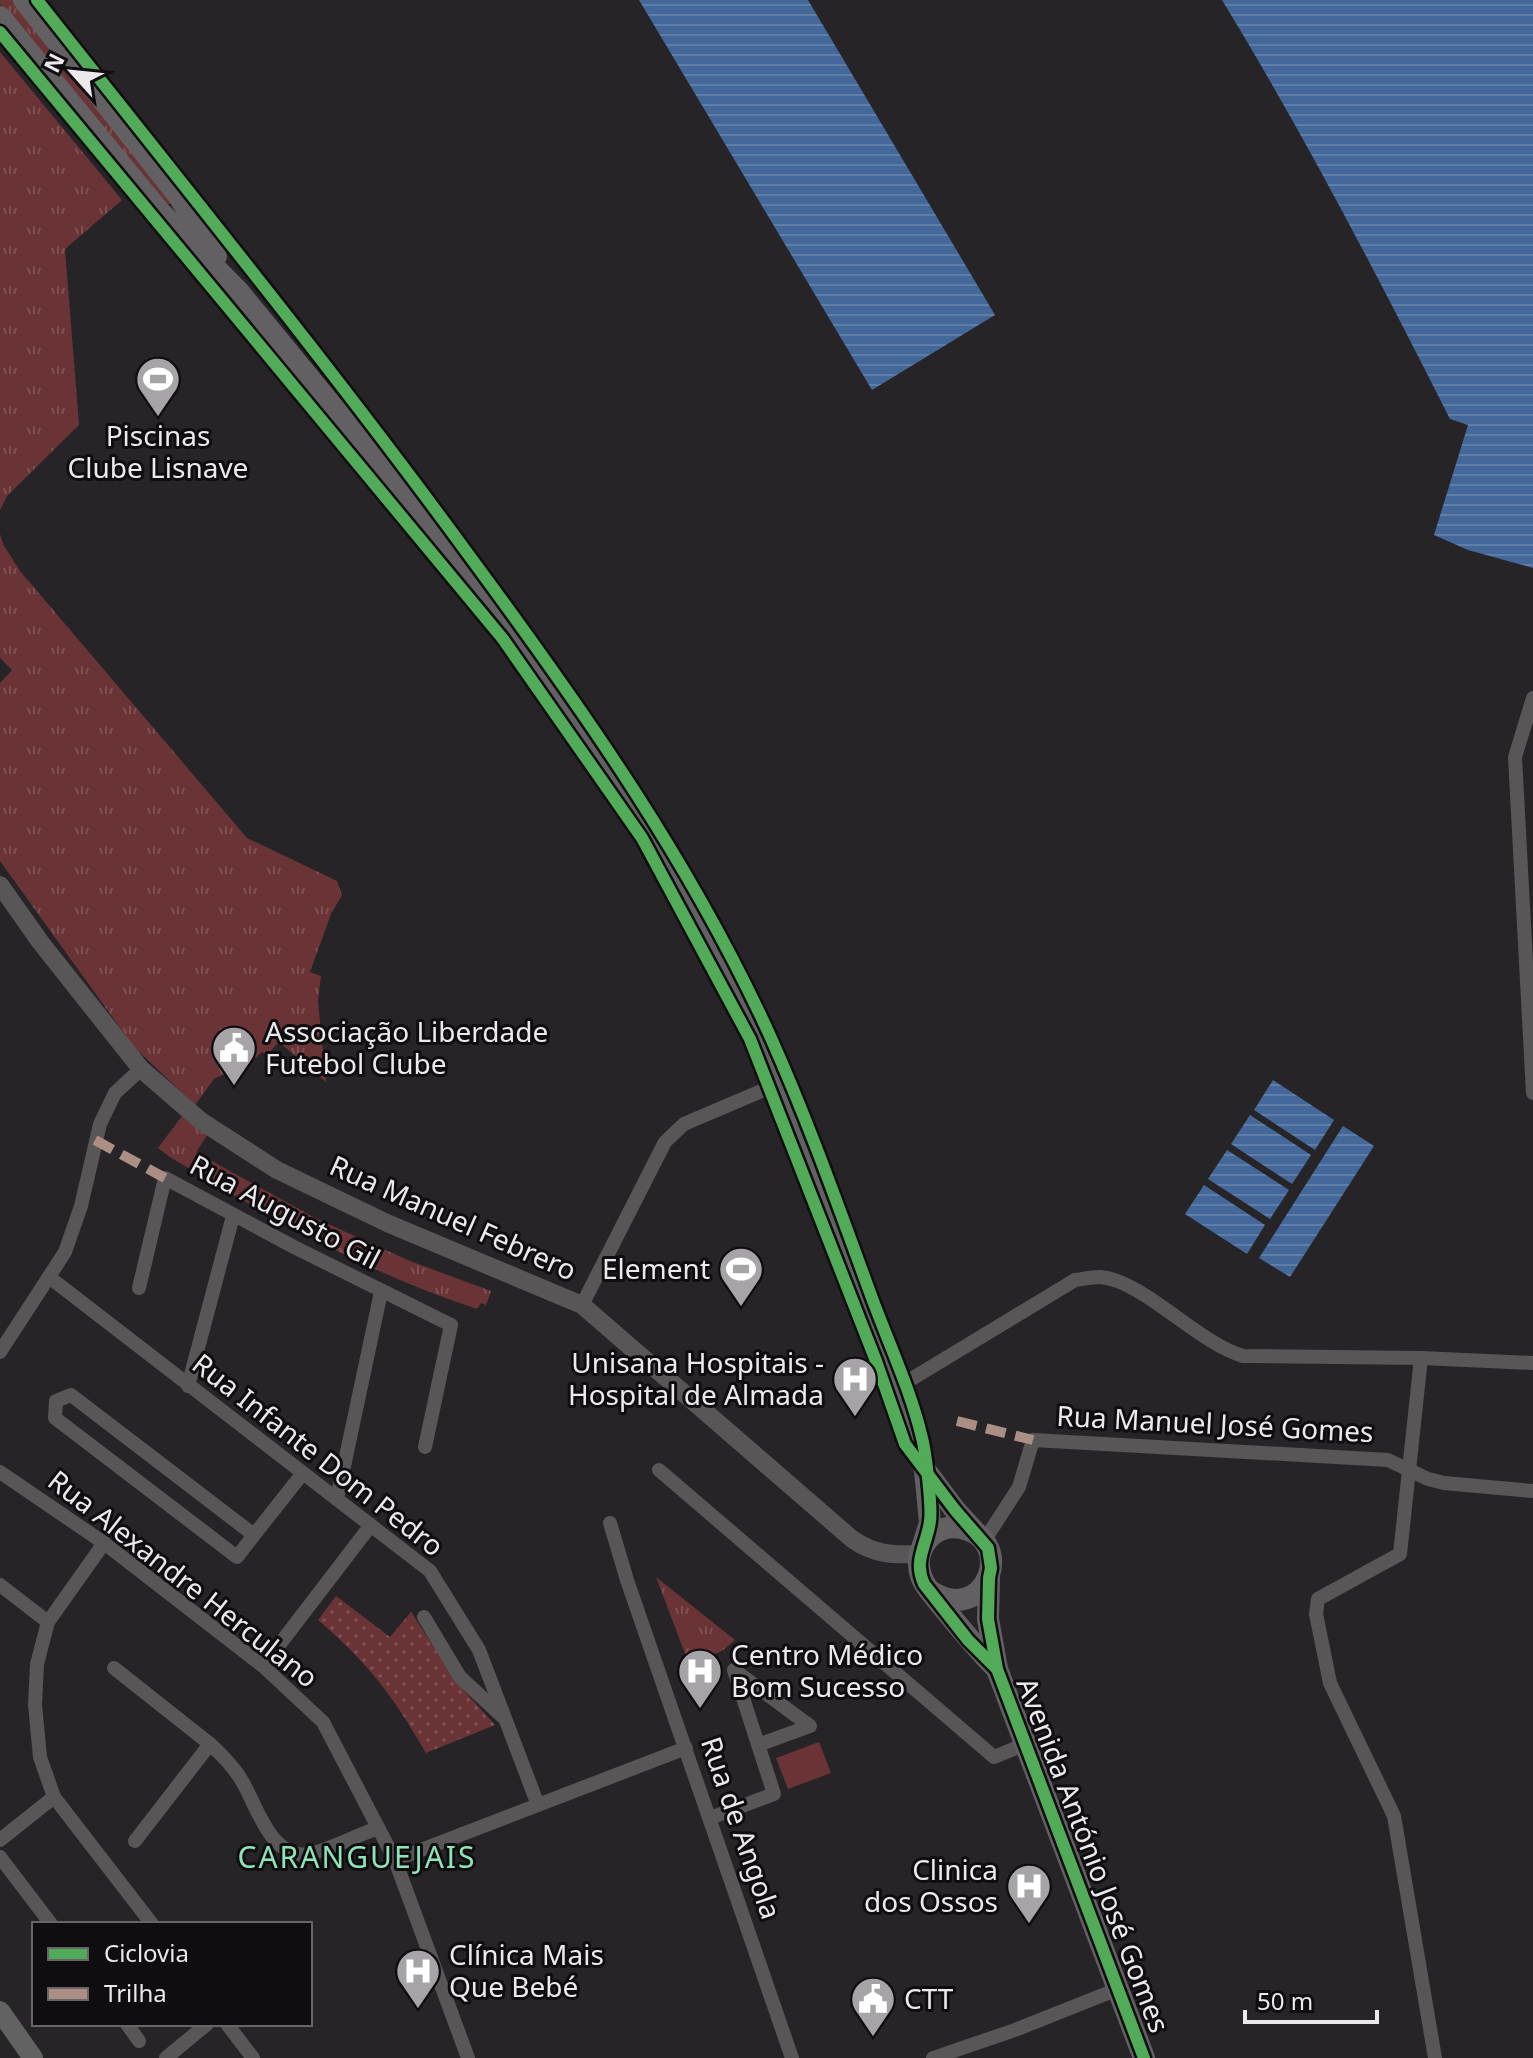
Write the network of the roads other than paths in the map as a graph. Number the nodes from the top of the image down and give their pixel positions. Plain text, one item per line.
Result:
1 (24, 0) edge
2 (0, 17) edge
3 (238, 291) junction
4 (1533, 698) edge
5 (0, 885) edge
6 (141, 1069) junction
7 (780, 1083) junction
8 (1533, 1093) edge
9 (233, 1216) junction
10 (49, 1277) junction
11 (139, 1288) dead end
12 (381, 1292) junction
13 (582, 1305) junction
14 (0, 1352) edge
15 (1421, 1358) junction
16 (1533, 1363) edge
17 (188, 1386) junction
18 (895, 1389) junction
19 (425, 1447) dead end
20 (1408, 1468) junction
21 (659, 1470) dead end
22 (925, 1470) junction
23 (0, 1472) edge
24 (303, 1473) junction
25 (1533, 1491) edge
26 (337, 1499) junction
27 (610, 1523) dead end
28 (371, 1525) junction
29 (254, 1535) junction
30 (981, 1538) junction
31 (104, 1543) junction
32 (921, 1550) junction
33 (989, 1578) junction
34 (0, 1585) edge
35 (930, 1591) junction
36 (424, 1617) dead end
37 (48, 1622) junction
38 (263, 1666) junction
39 (114, 1668) dead end
40 (997, 1669) junction
41 (505, 1719) junction
42 (1025, 1739) junction
43 (210, 1744) junction
44 (758, 1745) junction
45 (686, 1748) junction
46 (54, 1797) junction
47 (538, 1805) junction
48 (710, 1818) junction
49 (378, 1828) junction
50 (0, 1840) edge
51 (135, 1841) dead end
52 (0, 1857) edge
53 (395, 1860) junction
54 (49, 1922) edge
55 (150, 1922) edge
56 (1118, 1989) junction
57 (0, 2011) edge
58 (128, 2026) edge
59 (205, 2026) edge
60 (229, 2026) edge
61 (139, 2041) dead end
62 (33, 2058) edge
63 (166, 2058) edge
64 (253, 2058) edge
65 (468, 2058) edge
66 (792, 2058) edge
67 (933, 2058) edge
68 (1144, 2058) edge
69 (1435, 2058) edge

1 - 3 main road
2 - 3 main road
3 - 7 main road
4 - 8 street
5 - 6 street, Rua Manuel Febrero
6 - 10 street
6 - 13 street, Rua Manuel Febrero
7 - 13 street
7 - 18 main road
9 - 11 street, Rua Augusto Gil
9 - 12 street, Rua Augusto Gil
9 - 17 street
10 - 14 street
10 - 17 street, Rua Infante Dom Pedro
12 - 19 street, Rua Augusto Gil
12 - 26 street, Rua Augusto Gil
13 - 32 street, Rua Manuel Febrero
15 - 16 street
15 - 18 street
15 - 20 street
17 - 24 street, Rua Infante Dom Pedro
18 - 22 main road
20 - 25 street, Rua Manuel José Gomes
20 - 30 street, Rua Manuel José Gomes
20 - 69 street
21 - 42 street
22 - 30 main road
22 - 32 main road
23 - 31 street, Rua Alexandre Herculano
24 - 26 street, Rua Infante Dom Pedro
24 - 29 street
26 - 28 street, Rua Infante Dom Pedro
27 - 45 street, Rua de Angola
28 - 38 street
28 - 41 street, Rua Infante Dom Pedro
29 - 29 street
30 - 32 main road
30 - 33 main road
31 - 37 street
31 - 38 street, Rua Alexandre Herculano
32 - 35 main road
33 - 35 main road
33 - 40 main road, Avenida António José Gomes
34 - 37 street
35 - 40 main road, Avenida António José Gomes
36 - 41 street
37 - 46 street
38 - 49 street, Rua Alexandre Herculano
39 - 43 street
40 - 42 main road, Avenida António José Gomes
41 - 47 street, Rua Infante Dom Pedro
42 - 56 main road, Avenida António José Gomes
43 - 49 street
43 - 51 street
44 - 44 street
44 - 48 street
45 - 47 street
45 - 48 street, Rua de Angola
46 - 50 street
46 - 55 street
47 - 53 street
48 - 66 street, Rua de Angola
49 - 53 street, Rua Alexandre Herculano
52 - 54 street
53 - 65 street, Rua Alexandre Herculano
56 - 67 street
56 - 68 main road, Avenida António José Gomes
57 - 62 main road
58 - 61 street
59 - 63 street
60 - 64 street

